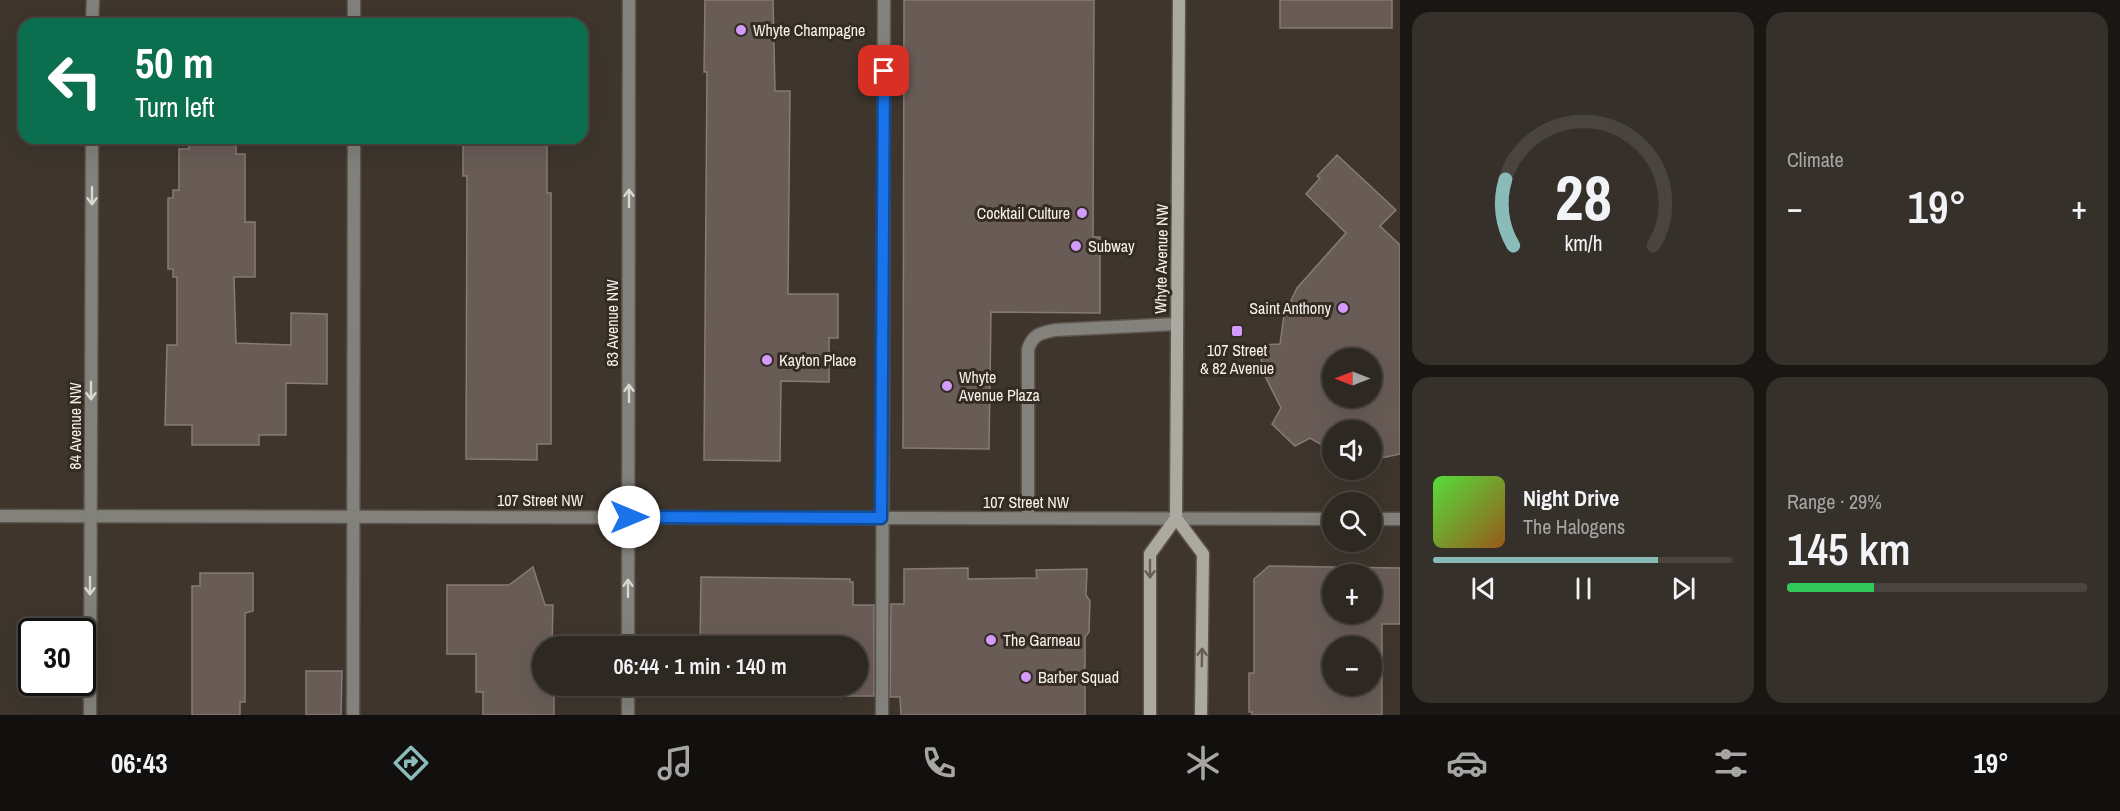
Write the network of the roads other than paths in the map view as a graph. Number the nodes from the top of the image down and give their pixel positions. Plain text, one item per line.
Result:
1 (93, 0) edge
2 (354, 0) edge
3 (629, 0) edge
4 (884, 0) edge
5 (1179, 0) edge
6 (92, 18) edge
7 (354, 18) edge
8 (92, 144) edge
9 (354, 144) edge
10 (1177, 324) junction
11 (0, 516) edge
12 (90, 516) junction
13 (354, 516) junction
14 (629, 517) junction
15 (881, 518) junction
16 (1028, 518) junction
17 (1176, 518) junction
18 (1322, 519) edge
19 (1382, 519) edge
20 (1400, 519) edge
21 (628, 636) edge
22 (628, 696) edge
23 (90, 715) edge
24 (353, 715) edge
25 (628, 715) edge
26 (882, 715) edge
27 (1150, 715) edge
28 (1201, 715) edge

1 - 6 street
2 - 7 street
14 -> 3 street, 83 Avenue NW
4 - 15 street
5 - 10 main road, Whyte Avenue NW
8 -> 12 street, 84 Avenue NW
9 - 13 street
10 - 16 street
10 - 17 main road, Whyte Avenue NW
11 - 12 street, 107 Street NW
12 - 13 street, 107 Street NW
12 -> 23 street, 84 Avenue NW
13 - 14 street, 107 Street NW
13 - 24 street
14 - 15 street, 107 Street NW
21 -> 14 street, 83 Avenue NW
15 - 16 street, 107 Street NW
15 - 26 street
16 - 17 street, 107 Street NW
17 - 18 street, 107 Street NW
17 -> 27 main road
28 -> 17 main road
19 - 20 street
22 - 25 street

